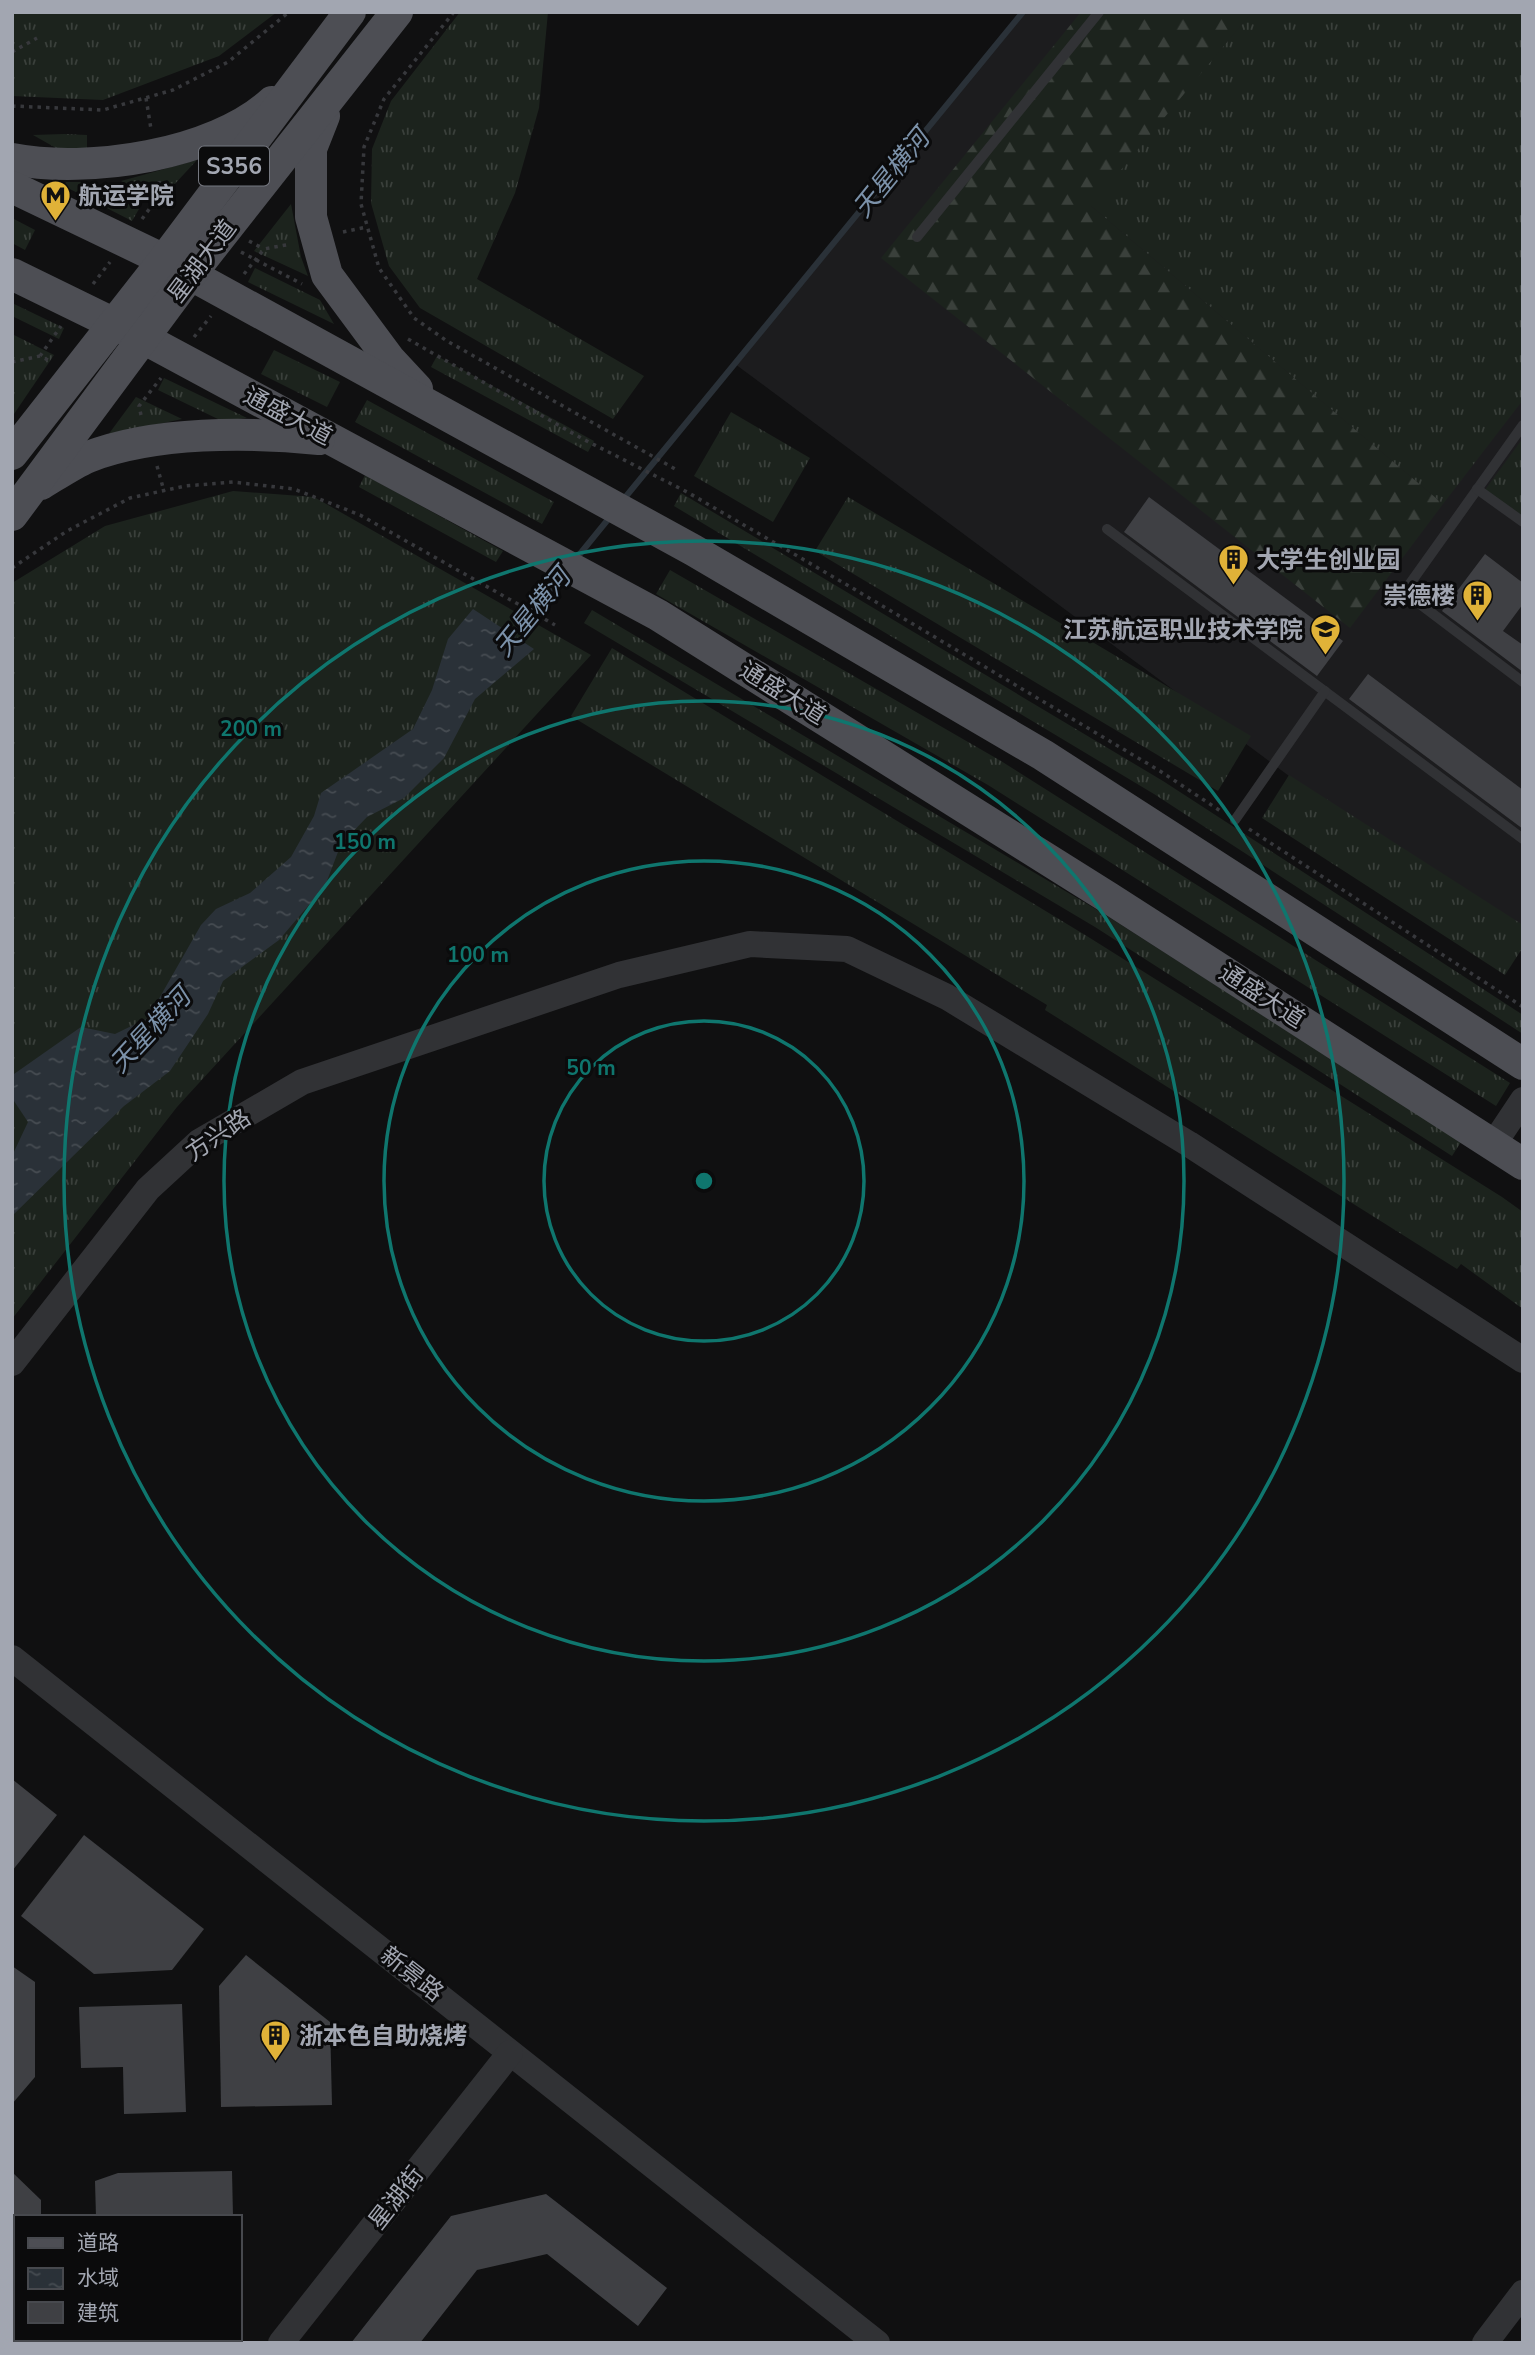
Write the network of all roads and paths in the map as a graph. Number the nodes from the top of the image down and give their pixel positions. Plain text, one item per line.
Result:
1 (289, 12) edge
2 (350, 12) edge
3 (397, 12) edge
4 (454, 12) edge
5 (1099, 12) edge
6 (37, 38) dead end
7 (12, 52) edge
8 (304, 73) junction
9 (335, 92) junction
10 (12, 106) edge
11 (12, 159) edge
12 (12, 187) edge
13 (367, 227) junction
14 (917, 237) dead end
15 (317, 238) junction
16 (177, 267) junction
17 (12, 274) edge
18 (227, 295) junction
19 (112, 324) junction
20 (143, 338) junction
21 (178, 357) junction
22 (437, 410) junction
23 (1523, 425) edge
24 (581, 438) dead end
25 (334, 441) junction
26 (150, 443) junction
27 (12, 454) edge
28 (677, 470) dead end
29 (1477, 489) junction
30 (164, 491) junction
31 (21, 502) edge
32 (1523, 522) edge
33 (1107, 528) dead end
34 (12, 568) edge
35 (555, 625) dead end
36 (1523, 682) edge
37 (1325, 691) junction
38 (1235, 820) junction
39 (1523, 839) edge
40 (1523, 1007) edge
41 (1523, 1064) edge
42 (1523, 1100) edge
43 (1493, 1145) junction
44 (1523, 1164) edge
45 (1523, 1360) edge
46 (12, 1363) edge
47 (12, 1658) edge
48 (510, 2053) junction
49 (1523, 2293) edge
50 (281, 2343) edge
51 (877, 2343) edge
52 (1485, 2343) edge

1 - 10 path
2 - 8 main road, 星湖大道 / S356
3 - 9 main road, 星湖大道 / S356
4 - 13 path
5 - 14 lane
6 - 7 path
8 - 11 main road
8 - 16 main road, 星湖大道 / S356
9 - 15 main road
9 - 16 main road, 星湖大道 / S356
12 - 16 main road
13 - 15 path
13 - 28 path
15 - 18 path
15 - 22 main road
16 - 18 main road
16 - 19 main road, 星湖大道 / S356
16 - 20 main road, 星湖大道 / S356
17 - 19 main road, 通盛大道
18 - 21 path
18 - 22 main road
19 - 20 main road, 通盛大道
19 - 27 main road, 星湖大道 / S356
20 - 21 main road, 通盛大道
20 - 31 main road, 星湖大道 / S356
21 - 25 main road, 通盛大道
21 - 26 path
22 - 41 main road
23 - 29 lane
24 - 38 path
25 - 26 main road
25 - 43 main road, 通盛大道
26 - 30 path
26 - 31 main road
29 - 32 lane
29 - 36 lane
30 - 34 path
30 - 35 path
33 - 37 lane
37 - 38 lane
37 - 39 lane
38 - 40 path
42 - 43 street
43 - 44 main road, 通盛大道
45 - 46 street, 方兴路
47 - 48 street, 新景路
48 - 50 street, 星湖街
48 - 51 street, 新景路
49 - 52 street

